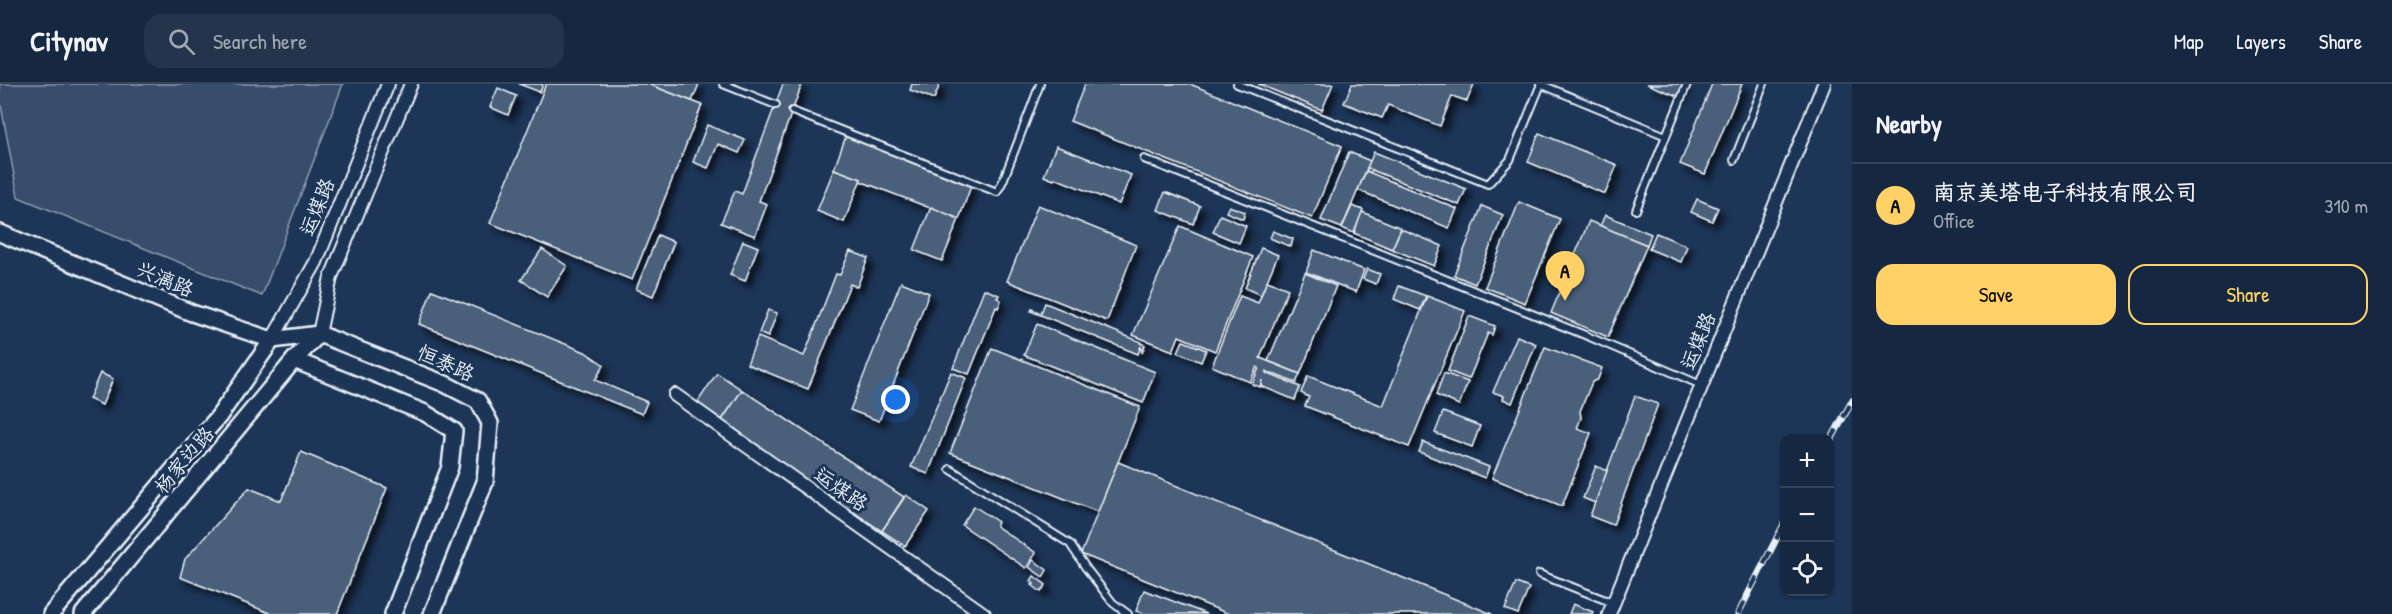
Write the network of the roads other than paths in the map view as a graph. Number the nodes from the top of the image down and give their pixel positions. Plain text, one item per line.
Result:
1 (388, 84) edge
2 (411, 84) edge
3 (723, 84) edge
4 (1040, 84) edge
5 (1237, 84) edge
6 (1540, 84) edge
7 (1687, 84) edge
8 (1764, 84) edge
9 (1824, 84) edge
10 (776, 105) dead end
11 (792, 111) dead end
12 (1666, 136) junction
13 (1144, 159) dead end
14 (1734, 160) dead end
15 (1635, 210) dead end
16 (0, 233) edge
17 (319, 334) junction
18 (272, 340) junction
19 (294, 360) junction
20 (1701, 385) junction
21 (675, 395) dead end
22 (950, 469) dead end
23 (1539, 574) dead end
24 (1611, 608) edge
25 (51, 614) edge
26 (83, 614) edge
27 (393, 614) edge
28 (432, 614) edge
29 (984, 614) edge
30 (1128, 614) edge

1 - 18 street, 运煤路
2 - 17 street, 运煤路
3 - 10 lane
4 - 11 lane
5 - 6 lane
6 - 12 lane
7 - 12 lane
8 - 14 lane
9 - 20 street, 运煤路
12 - 15 lane
13 - 20 lane
16 - 18 street, 兴漓路
17 - 18 street, 兴漓路
17 - 19 street, 杨家边路
17 - 28 street, 恒泰路
18 - 25 street, 杨家边路
19 - 26 street, 杨家边路
19 - 27 street
20 - 24 street, 运煤路
21 - 29 street, 运煤路
22 - 30 lane
23 - 24 lane

